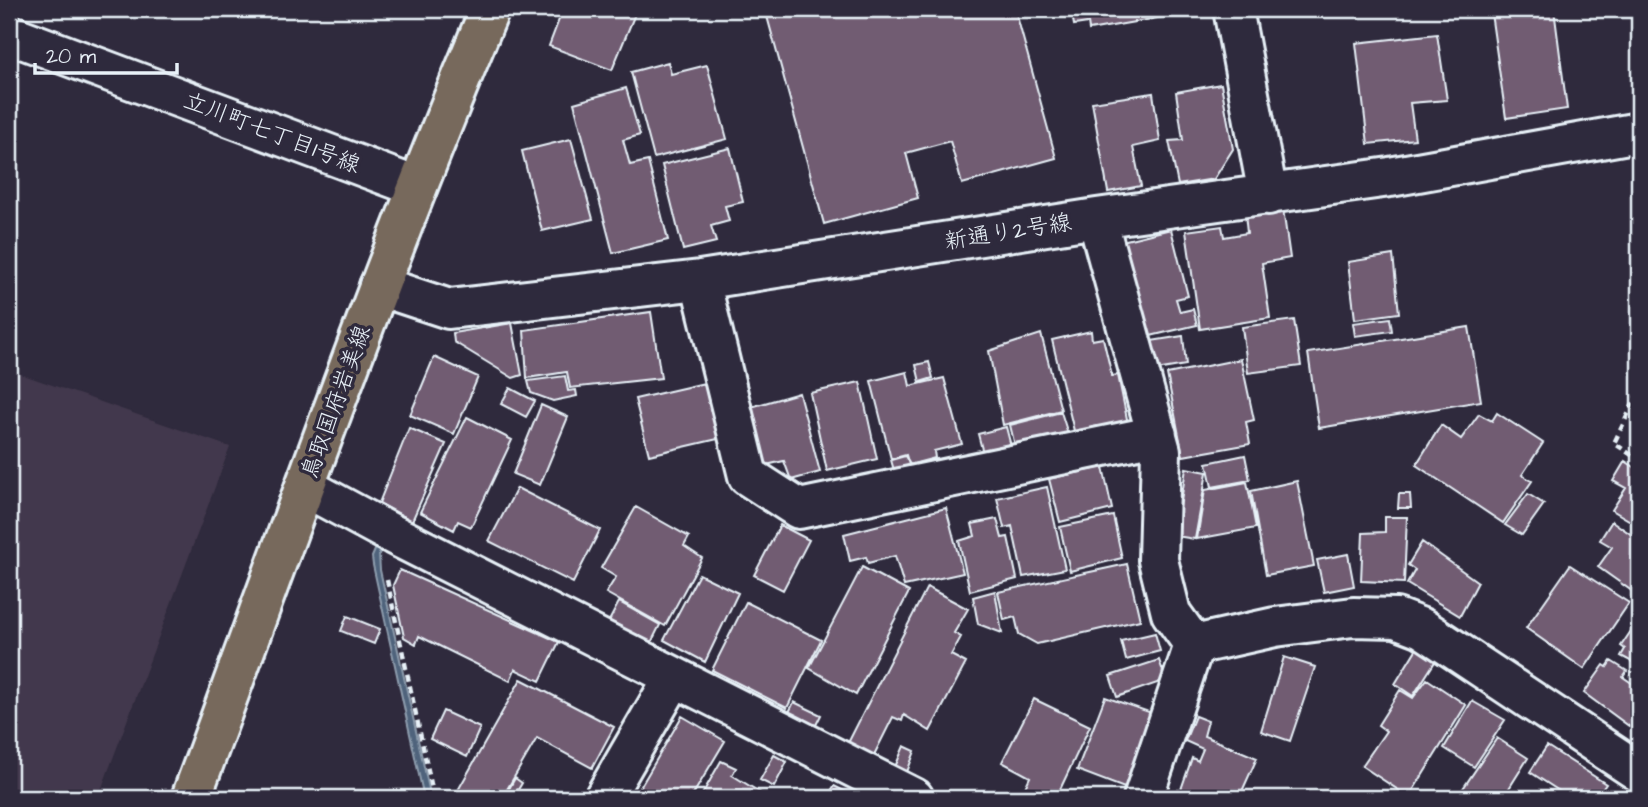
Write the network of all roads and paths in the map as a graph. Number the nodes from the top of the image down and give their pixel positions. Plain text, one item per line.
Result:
1 (490, 9) edge
2 (1233, 9) edge
3 (9, 34) edge
4 (1639, 132) edge
5 (417, 187) junction
6 (1268, 195) junction
7 (1097, 218) junction
8 (700, 280) junction
9 (379, 286) junction
10 (1639, 392) edge
11 (1157, 435) junction
12 (1639, 460) edge
13 (304, 487) junction
14 (394, 535) junction
15 (1194, 645) junction
16 (674, 677) junction
17 (1639, 772) edge
18 (191, 798) edge
19 (434, 798) edge
20 (604, 798) edge
21 (914, 798) edge
22 (1143, 798) edge

1 - 5 main road, 鳥取国府岩美線
2 - 6 street
3 - 5 street, 立川町七丁目1号線
4 - 6 street, 新通り2号線
5 - 9 main road, 鳥取国府岩美線
6 - 7 street, 新通り2号線
7 - 8 street, 新通り2号線
7 - 11 street
8 - 9 street, 新通り2号線
8 - 11 street
9 - 13 main road, 鳥取国府岩美線
10 - 12 path
11 - 15 street
13 - 14 street
13 - 18 main road, 鳥取国府岩美線
14 - 16 street
14 - 19 path
15 - 17 street
15 - 22 street
16 - 20 street
16 - 21 street

